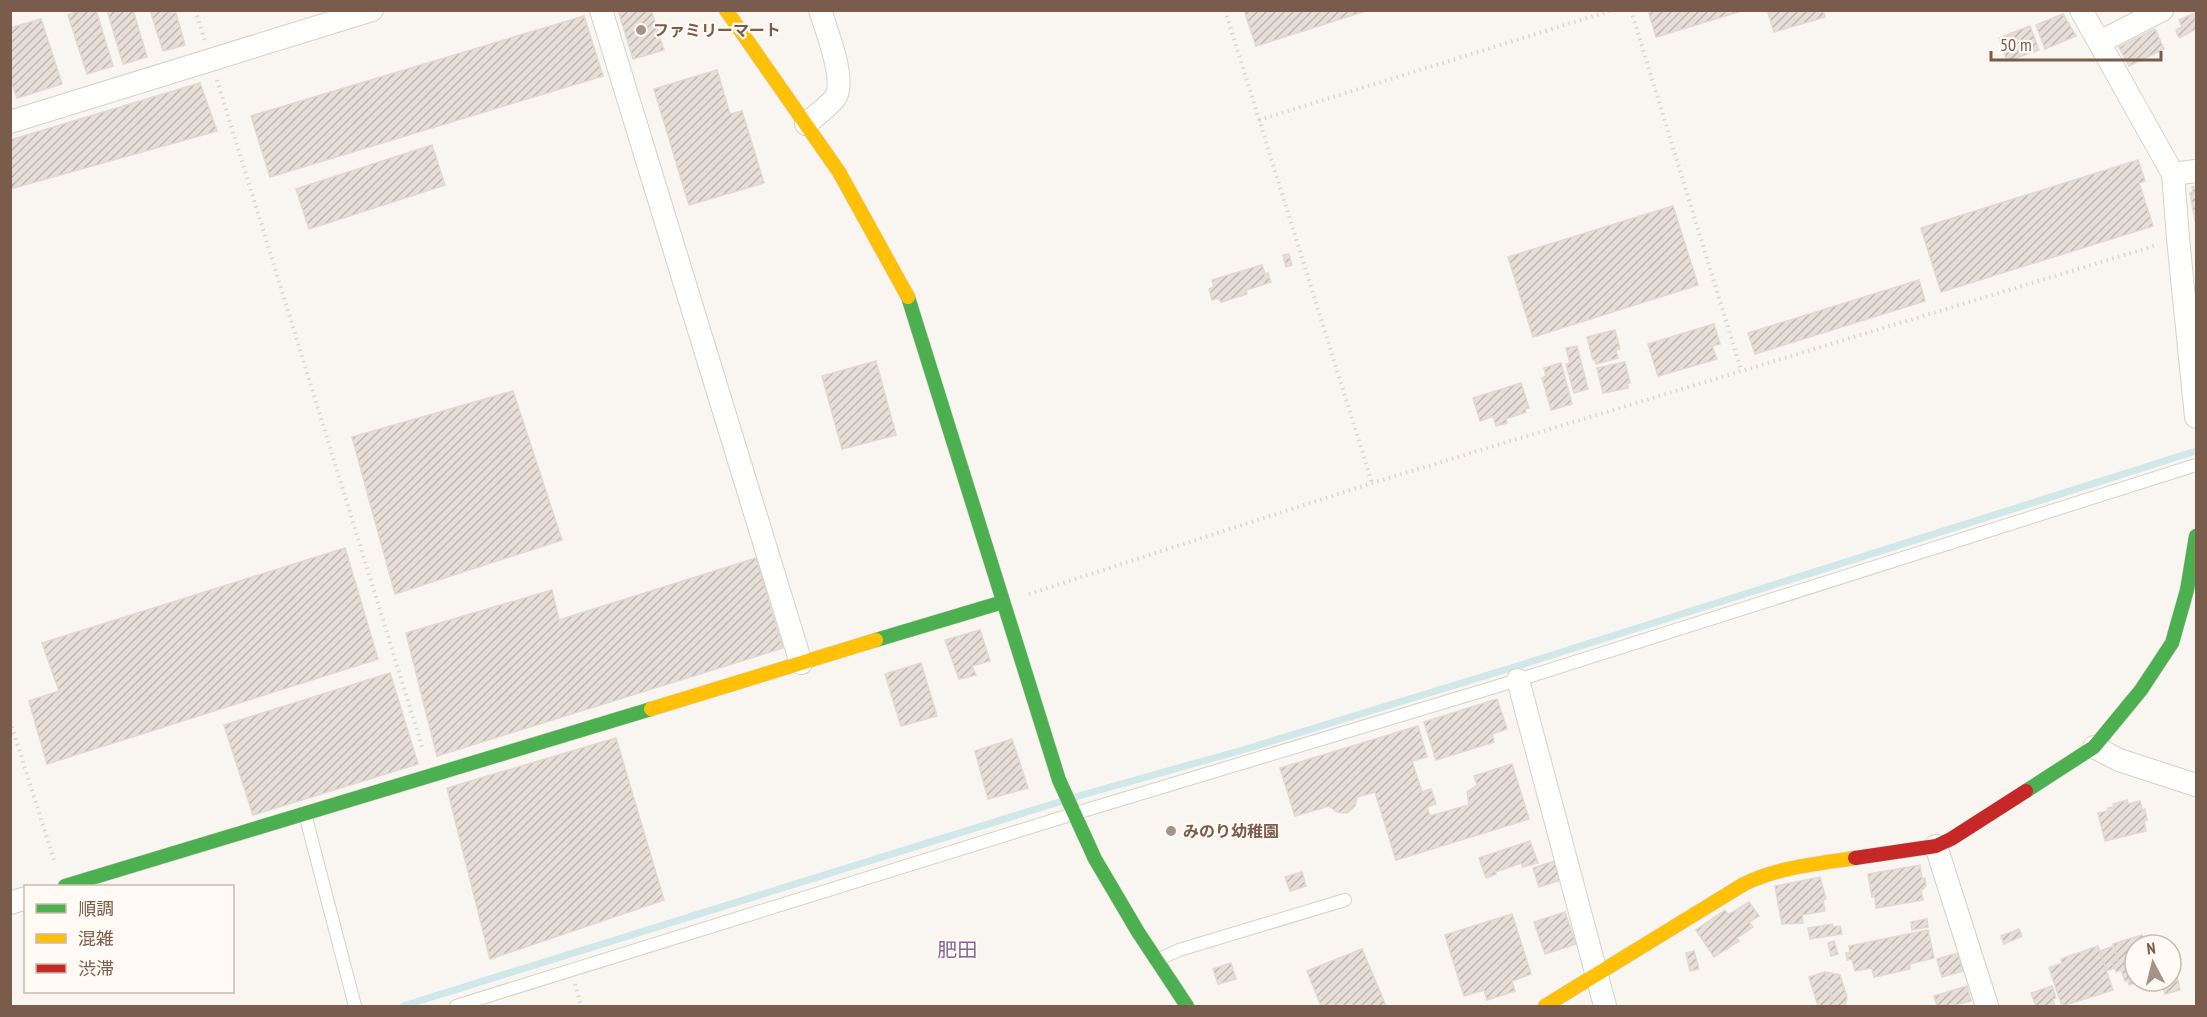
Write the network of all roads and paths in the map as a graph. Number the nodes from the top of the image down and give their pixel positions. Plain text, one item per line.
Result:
1 (195, 10) edge
2 (372, 10) edge
3 (601, 10) edge
4 (726, 10) edge
5 (820, 10) edge
6 (1225, 10) edge
7 (1613, 10) edge
8 (1631, 10) edge
9 (2081, 10) edge
10 (2162, 10) edge
11 (2100, 42) junction
12 (211, 61) junction
13 (1259, 120) junction
14 (10, 122) edge
15 (806, 124) junction
16 (2196, 171) edge
17 (2173, 174) junction
18 (2178, 238) junction
19 (2191, 306) edge
20 (1742, 370) junction
21 (2196, 417) edge
22 (2196, 465) edge
23 (1372, 483) junction
24 (2196, 536) edge
25 (1004, 602) junction
26 (801, 663) junction
27 (1518, 680) junction
28 (10, 721) edge
29 (2094, 747) junction
30 (430, 775) junction
31 (2196, 785) edge
32 (1072, 811) junction
33 (305, 813) junction
34 (1936, 846) junction
35 (55, 864) dead end
36 (68, 885) edge
37 (1344, 900) dead end
38 (1157, 961) junction
39 (1596, 974) junction
40 (355, 1006) edge
41 (456, 1006) edge
42 (1187, 1006) edge
43 (1545, 1006) edge
44 (1605, 1006) edge
45 (1987, 1006) edge

1 - 12 path
2 - 12 street
3 - 26 street
4 - 15 street
5 - 15 street
6 - 13 path
7 - 13 path
8 - 20 path
9 - 11 street
10 - 11 street
11 - 17 street
12 - 14 street
12 - 30 path
13 - 23 path
15 - 25 street
16 - 17 street
17 - 18 street
18 - 19 street
18 - 20 path
19 - 21 street
20 - 23 path
22 - 27 lane
23 - 25 path
24 - 29 street
25 - 26 street
25 - 32 street
26 - 30 street
27 - 32 lane
27 - 39 street
28 - 35 path
29 - 31 street
29 - 34 street
30 - 33 street
32 - 38 street
32 - 41 lane
33 - 36 street
33 - 40 lane
34 - 39 street
34 - 45 street
37 - 38 lane
38 - 42 street
39 - 43 street
39 - 44 street

